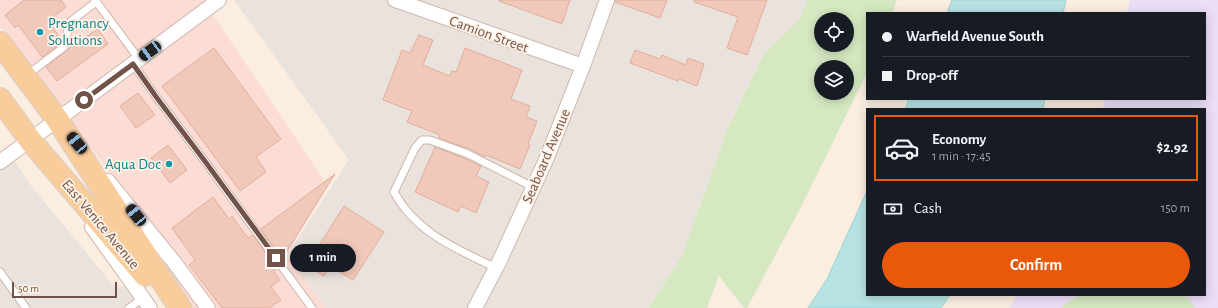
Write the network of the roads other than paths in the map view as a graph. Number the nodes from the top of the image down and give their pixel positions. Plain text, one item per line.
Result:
1 (219, 0) edge
2 (396, 0) edge
3 (607, 0) edge
4 (96, 1) edge
5 (0, 43) edge
6 (136, 62) junction
7 (583, 66) junction
8 (25, 77) junction
9 (0, 99) edge
10 (57, 119) junction
11 (30, 140) junction
12 (0, 162) edge
13 (534, 187) junction
14 (496, 268) junction
15 (0, 272) edge
16 (146, 303) edge
17 (26, 308) edge
18 (129, 308) edge
19 (173, 308) edge
20 (180, 308) edge
21 (208, 308) edge
22 (312, 308) edge
23 (475, 308) edge

1 - 6 street
2 - 7 street, Camion Street
3 - 7 street, Seaboard Avenue
4 - 6 lane
4 - 8 lane
5 - 8 main road, East Venice Avenue
6 - 10 street
6 - 22 lane
7 - 13 street, Seaboard Avenue
8 - 10 main road, East Venice Avenue
9 - 11 main road, East Venice Avenue
10 - 11 street
10 - 20 main road, East Venice Avenue
10 - 21 street, East Venice Avenue
11 - 12 street
11 - 16 street, East Venice Avenue
11 - 19 main road, East Venice Avenue
13 - 14 street, Seaboard Avenue
13 - 14 lane
14 - 23 street, Seaboard Avenue
15 - 17 lane
16 - 18 lane

